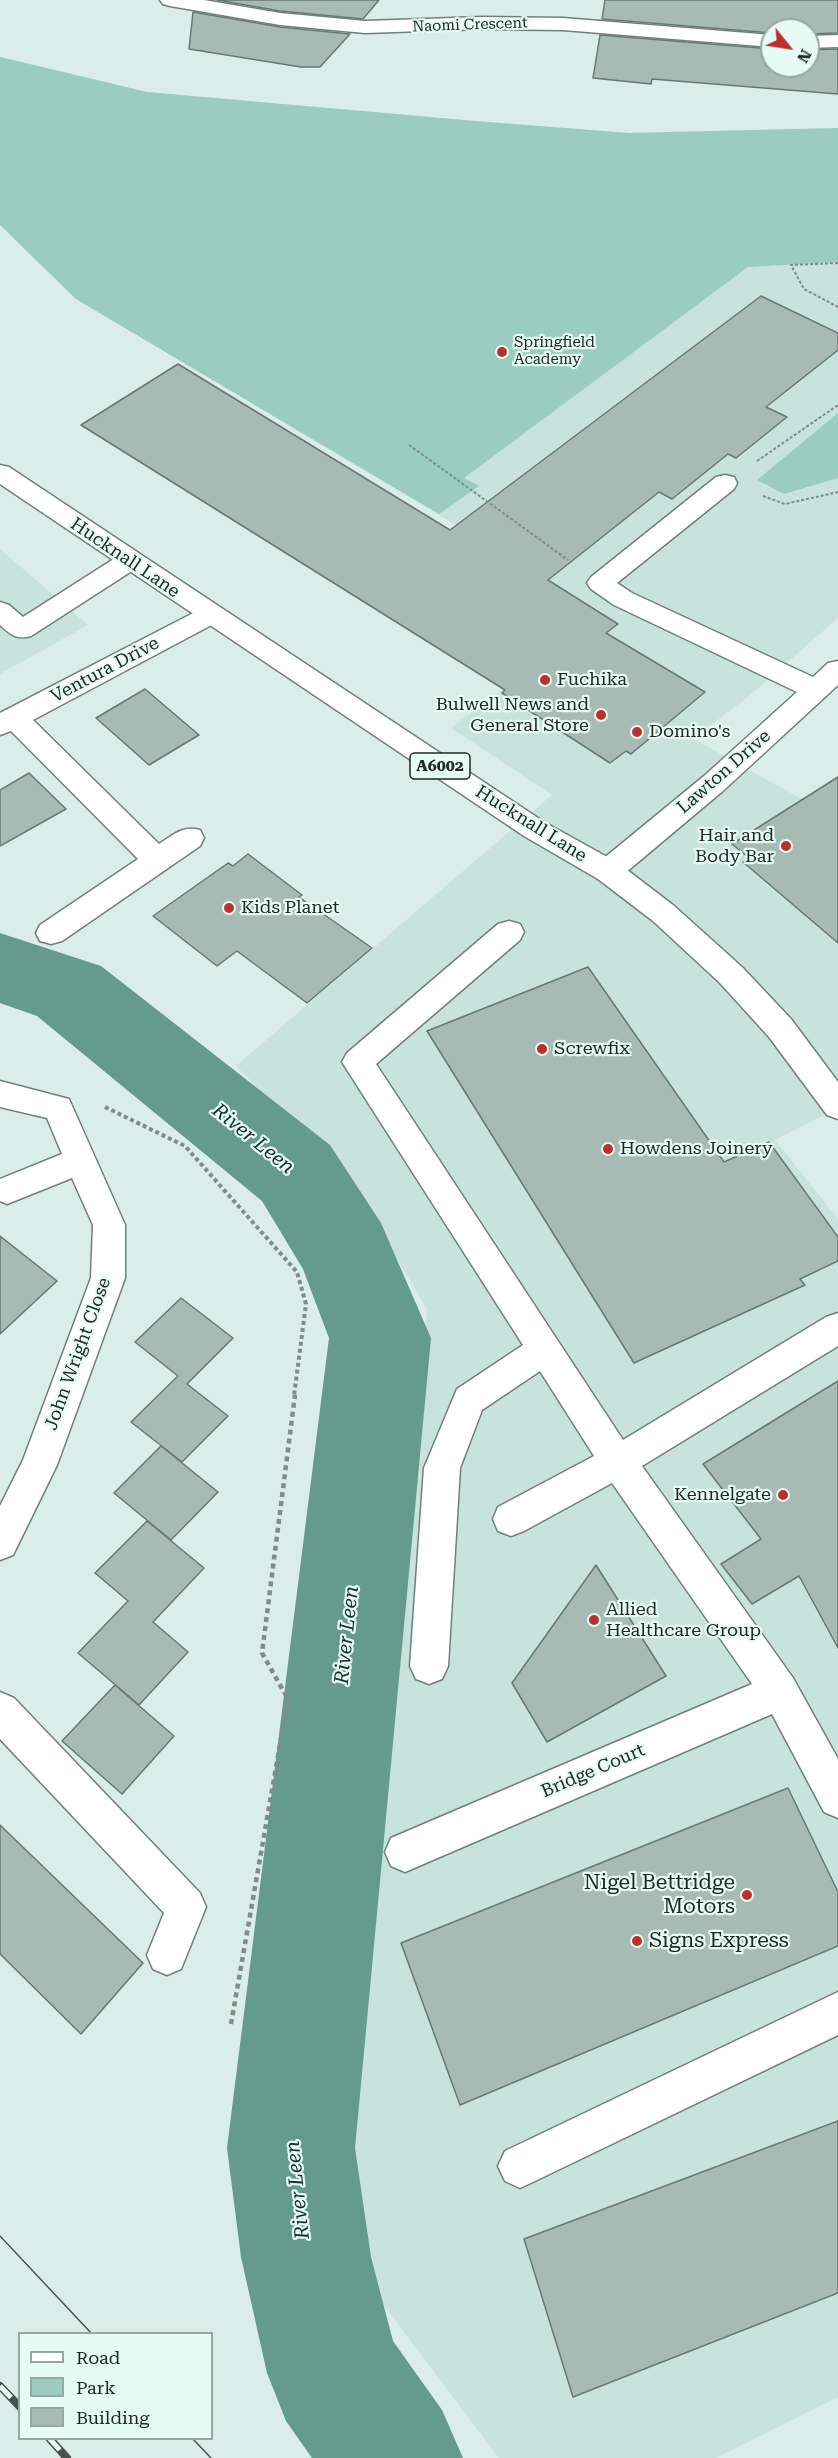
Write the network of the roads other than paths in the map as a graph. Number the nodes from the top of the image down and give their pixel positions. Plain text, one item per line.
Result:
1 (170, 0) edge
2 (760, 40) edge
3 (838, 41) edge
4 (820, 42) edge
5 (0, 473) edge
6 (725, 483) road end
7 (129, 561) junction
8 (0, 611) edge
9 (210, 615) junction
10 (838, 670) edge
11 (817, 690) junction
12 (7, 722) edge
13 (190, 838) dead end
14 (157, 860) junction
15 (608, 871) junction
16 (509, 932) dead end
17 (51, 933) dead end
18 (0, 1094) edge
19 (838, 1106) edge
20 (81, 1161) junction
21 (7, 1190) dead end
22 (838, 1328) edge
23 (544, 1349) junction
24 (618, 1462) junction
25 (511, 1520) dead end
26 (0, 1543) edge
27 (429, 1666) dead end
28 (780, 1691) junction
29 (0, 1711) edge
30 (838, 1798) edge
31 (405, 1852) dead end
32 (167, 1955) dead end
33 (838, 2013) edge
34 (520, 2166) dead end

1 - 2 street, Naomi Crescent
3 - 4 street
5 - 7 street, Hucknall Lane / A6002
6 - 11 street
7 - 8 street
7 - 9 street, Hucknall Lane / A6002
9 - 12 street, Ventura Drive
9 - 15 street, Hucknall Lane / A6002
10 - 11 street, Lawton Drive
11 - 15 street, Lawton Drive
12 - 14 street
13 - 14 street
14 - 17 street
15 - 19 street, Hucknall Lane / A6002
16 - 23 street
18 - 20 street, John Wright Close
20 - 21 street
20 - 26 street, John Wright Close
22 - 24 street
23 - 24 street
23 - 27 street
24 - 25 street
24 - 28 street
28 - 30 street
28 - 31 street, Bridge Court
29 - 32 street
33 - 34 street

